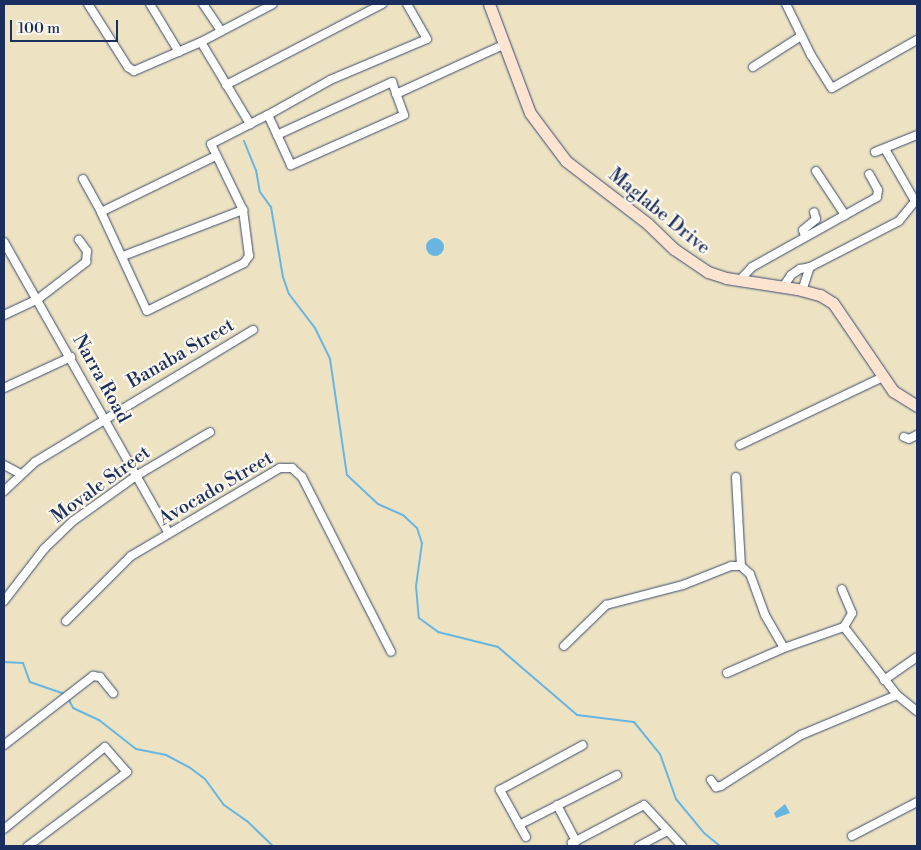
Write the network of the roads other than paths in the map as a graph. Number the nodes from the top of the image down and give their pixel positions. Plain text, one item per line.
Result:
1 (88, 4) edge
2 (150, 4) edge
3 (203, 4) edge
4 (382, 4) edge
5 (407, 4) edge
6 (489, 4) edge
7 (786, 4) edge
8 (269, 5) edge
9 (221, 31) junction
10 (801, 36) junction
11 (201, 42) junction
12 (916, 43) edge
13 (503, 45) junction
14 (179, 52) junction
15 (753, 67) dead end
16 (226, 84) junction
17 (396, 94) junction
18 (268, 115) junction
19 (250, 124) junction
20 (278, 135) junction
21 (917, 135) edge
22 (885, 149) junction
23 (875, 152) dead end
24 (216, 156) junction
25 (816, 171) dead end
26 (870, 174) dead end
27 (83, 180) dead end
28 (916, 200) edge
29 (243, 210) junction
30 (102, 212) junction
31 (814, 212) dead end
32 (846, 215) junction
33 (805, 236) junction
34 (79, 240) dead end
35 (4, 242) edge
36 (122, 256) junction
37 (810, 267) junction
38 (739, 280) junction
39 (783, 287) junction
40 (802, 291) junction
41 (38, 299) junction
42 (4, 315) edge
43 (253, 330) dead end
44 (71, 357) junction
45 (883, 377) junction
46 (4, 388) edge
47 (917, 406) edge
48 (104, 418) junction
49 (210, 432) dead end
50 (917, 434) edge
51 (904, 437) dead end
52 (740, 445) dead end
53 (4, 465) edge
54 (21, 474) junction
55 (136, 476) junction
56 (736, 477) dead end
57 (4, 491) edge
58 (170, 534) junction
59 (741, 566) junction
60 (842, 588) dead end
61 (4, 601) edge
62 (66, 621) dead end
63 (844, 627) junction
64 (564, 646) dead end
65 (784, 648) junction
66 (391, 652) dead end
67 (917, 657) edge
68 (727, 673) dead end
69 (884, 680) junction
70 (113, 692) dead end
71 (897, 695) junction
72 (915, 706) edge
73 (4, 745) edge
74 (583, 745) dead end
75 (617, 775) dead end
76 (711, 780) dead end
77 (917, 802) edge
78 (558, 805) junction
79 (519, 825) junction
80 (4, 829) edge
81 (667, 831) junction
82 (852, 836) dead end
83 (526, 838) dead end
84 (575, 844) edge
85 (28, 846) edge
86 (639, 846) edge
87 (682, 846) edge

1 - 14 street
2 - 14 street
3 - 9 street
4 - 16 street
5 - 18 street
6 - 13 main road, Maglabe Drive
7 - 10 street
8 - 9 street
9 - 11 street
10 - 12 street
10 - 15 street
11 - 14 street
11 - 16 street
13 - 17 street
13 - 38 main road, Maglabe Drive
16 - 19 street
17 - 20 street
17 - 20 street
18 - 19 street
18 - 20 street
19 - 24 street
21 - 22 street
22 - 23 street
22 - 28 street
24 - 29 street
24 - 30 street
25 - 32 street
26 - 32 street
27 - 30 street
28 - 37 street
29 - 36 street
29 - 36 street
30 - 36 street
31 - 33 street
32 - 33 street
33 - 38 street
34 - 41 street
35 - 41 street, Narra Road
37 - 39 street
37 - 40 street
38 - 39 main road, Maglabe Drive
39 - 40 main road, Maglabe Drive
40 - 45 main road, Maglabe Drive
41 - 42 street
41 - 44 street, Narra Road
43 - 48 street, Banaba Street
44 - 46 street
44 - 48 street, Narra Road
45 - 47 main road, Maglabe Drive
45 - 52 street
48 - 54 street, Banaba Street
48 - 55 street, Narra Road
49 - 55 street, Movale Street
50 - 51 street
53 - 54 street
54 - 57 street, Banaba Street
55 - 58 street, Narra Road
55 - 61 street, Movale Street
56 - 59 street
58 - 62 street, Avocado Street
58 - 66 street, Avocado Street
59 - 64 street
59 - 65 street
60 - 63 street
63 - 65 street
63 - 69 street
65 - 68 street
67 - 69 street
69 - 71 street
70 - 73 street
71 - 72 street
71 - 76 street
74 - 79 street
75 - 78 street
77 - 82 street
78 - 79 street
78 - 84 street
79 - 83 street
80 - 85 street
81 - 84 street
81 - 86 street
81 - 87 street

